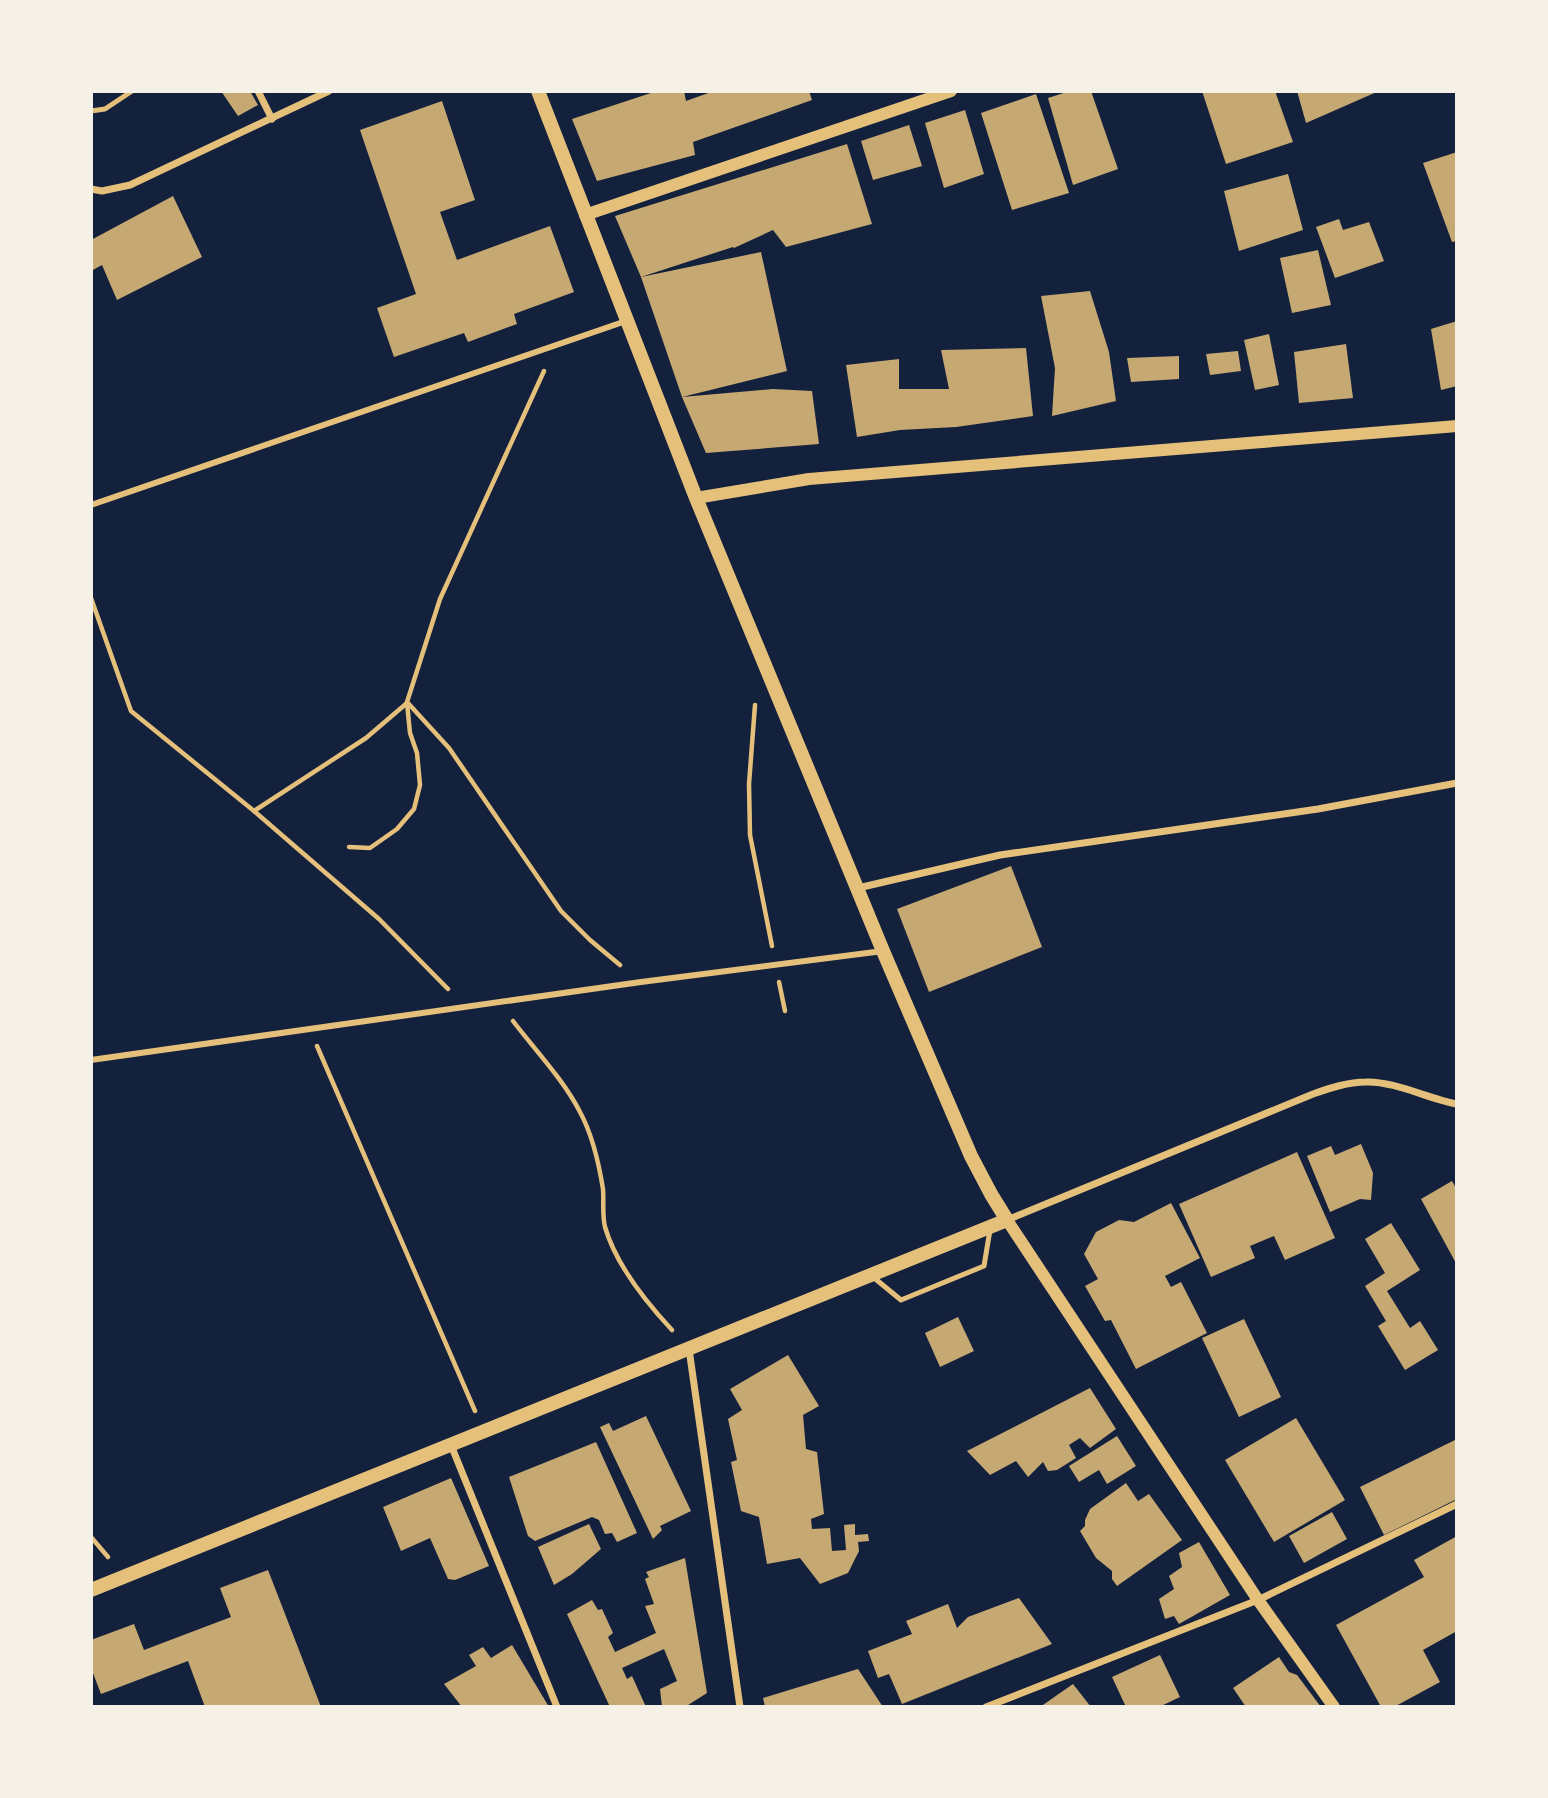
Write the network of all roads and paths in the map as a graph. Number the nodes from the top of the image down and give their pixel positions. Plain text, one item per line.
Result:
1 (132, 91) edge
2 (258, 91) edge
3 (329, 91) edge
4 (538, 91) edge
5 (951, 91) edge
6 (91, 111) edge
7 (272, 119) junction
8 (91, 189) edge
9 (585, 215) junction
10 (626, 321) junction
11 (556, 345) junction
12 (1457, 426) edge
13 (696, 498) junction
14 (91, 505) edge
15 (91, 598) edge
16 (765, 664) junction
17 (407, 702) junction
18 (1457, 783) edge
19 (254, 811) junction
20 (349, 847) dead end
21 (858, 888) junction
22 (883, 951) junction
23 (775, 964) junction
24 (641, 982) junction
25 (500, 1003) junction
26 (466, 1008) junction
27 (785, 1011) dead end
28 (310, 1029) junction
29 (91, 1060) edge
30 (1457, 1104) edge
31 (1007, 1220) junction
32 (991, 1227) junction
33 (870, 1275) junction
34 (689, 1348) junction
35 (482, 1432) junction
36 (451, 1444) junction
37 (1457, 1504) edge
38 (91, 1590) edge
39 (1258, 1600) junction
40 (992, 1706) edge
41 (557, 1707) edge
42 (740, 1707) edge
43 (1334, 1707) edge

1 - 6 lane
2 - 7 street
3 - 7 street
4 - 9 main road
5 - 9 street
7 - 8 street
9 - 10 main road
10 - 11 street
10 - 13 main road
11 - 14 street
11 - 17 path
12 - 13 street
13 - 16 main road
15 - 19 path
16 - 21 main road
16 - 23 path
17 - 19 path
17 - 20 path
17 - 24 path
18 - 21 street
19 - 26 path
21 - 22 main road
22 - 23 street
22 - 31 main road
23 - 24 street
23 - 27 path
24 - 25 street
25 - 26 street
25 - 34 path
26 - 28 street
28 - 29 street
28 - 35 path
30 - 31 street
31 - 32 main road
31 - 39 street
32 - 33 main road
32 - 33 lane
33 - 34 main road
34 - 35 main road
34 - 42 street
35 - 36 main road
36 - 38 main road
36 - 41 street
37 - 39 street
39 - 40 street
39 - 43 street

